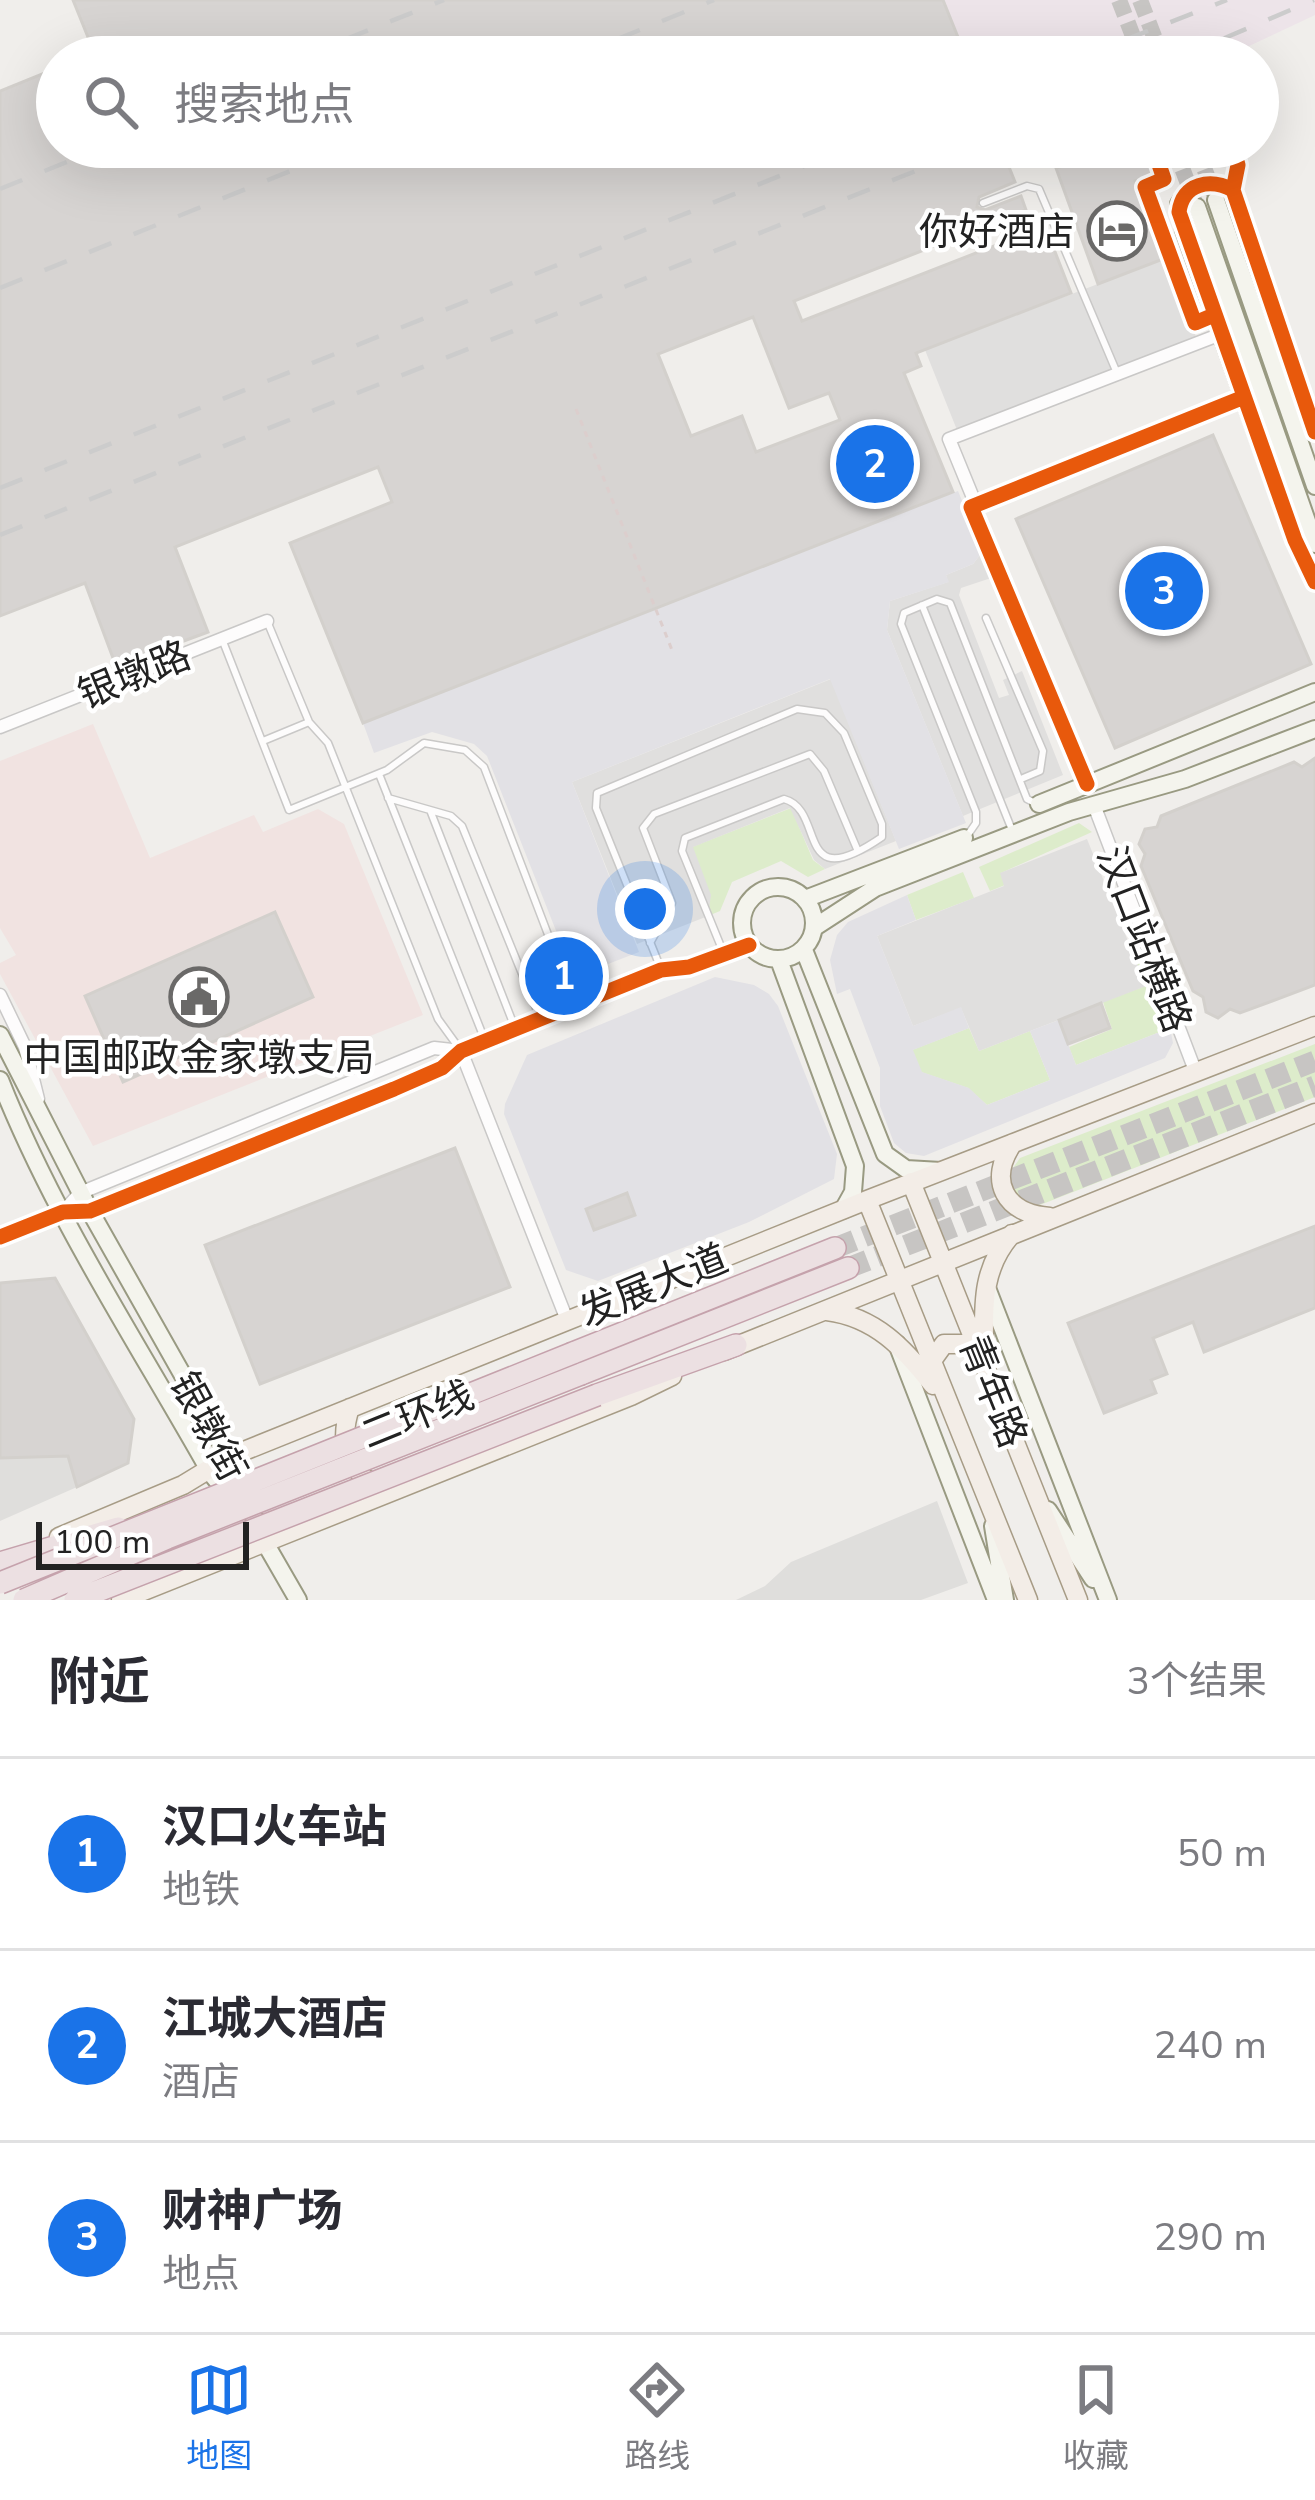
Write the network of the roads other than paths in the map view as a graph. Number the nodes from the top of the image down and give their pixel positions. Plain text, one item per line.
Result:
1 (1216, 200) tunnel mouth
2 (983, 203) dead end
3 (1197, 207) tunnel mouth
4 (1221, 334) junction
5 (1117, 373) junction
6 (1307, 382) edge
7 (1244, 397) junction
8 (1315, 432) edge
9 (1315, 486) edge
10 (976, 505) junction
11 (1315, 544) edge
12 (1315, 582) edge
13 (922, 605) junction
14 (986, 618) dead end
15 (268, 621) joint
16 (222, 639) junction
17 (1315, 692) edge
18 (309, 722) junction
19 (0, 727) edge
20 (1315, 729) edge
21 (262, 742) junction
22 (379, 774) junction
23 (1022, 779) junction
24 (1087, 784) junction
25 (346, 787) junction
26 (388, 798) junction
27 (1039, 804) joint
28 (1094, 805) junction
29 (430, 810) junction
30 (1014, 834) junction
31 (964, 838) joint
32 (856, 849) junction
33 (805, 899) junction
34 (814, 927) junction
35 (650, 943) junction
36 (749, 945) junction
37 (803, 950) junction
38 (724, 954) junction
39 (779, 960) junction
40 (661, 970) junction
41 (0, 995) edge
42 (543, 1017) junction
43 (1315, 1026) edge
44 (515, 1028) junction
45 (0, 1035) edge
46 (485, 1041) junction
47 (461, 1051) junction
48 (1196, 1073) junction
49 (0, 1080) edge
50 (0, 1100) edge
51 (1315, 1113) edge
52 (43, 1118) junction
53 (18, 1126) junction
54 (1013, 1143) junction
55 (941, 1171) junction
56 (911, 1182) junction
57 (80, 1193) junction
58 (867, 1200) junction
59 (843, 1210) junction
60 (89, 1211) junction
61 (63, 1212) junction
62 (1052, 1218) junction
63 (1014, 1232) junction
64 (0, 1237) edge
65 (835, 1248) tunnel mouth
66 (943, 1262) junction
67 (848, 1268) tunnel mouth
68 (898, 1279) junction
69 (985, 1283) junction
70 (822, 1310) junction
71 (567, 1320) junction
72 (896, 1343) junction
73 (975, 1344) junction
74 (736, 1345) junction
75 (931, 1362) junction
76 (577, 1363) junction
77 (984, 1365) junction
78 (950, 1407) junction
79 (350, 1408) junction
80 (229, 1457) junction
81 (210, 1472) junction
82 (1032, 1484) junction
83 (385, 1493) junction
84 (988, 1502) junction
85 (153, 1519) junction
86 (264, 1540) junction
87 (0, 1563) edge
88 (0, 1583) edge
89 (23, 1600) edge
90 (75, 1600) edge
91 (121, 1600) edge
92 (298, 1600) edge
93 (1000, 1600) edge
94 (1028, 1600) edge
95 (1078, 1600) edge
96 (1107, 1600) edge

1 - 9 main road
2 - 5 lane
3 - 11 main road
4 - 5 street
4 - 6 main road
4 - 7 main road
5 - 10 street
6 - 8 main road
7 - 10 street
7 - 12 main road
10 - 24 street
13 - 23 lane
13 - 30 lane
13 - 31 lane
14 - 23 lane
15 - 16 street, 银墩路
15 - 18 lane
16 - 19 street, 银墩路
16 - 21 lane
17 - 24 main road
18 - 21 lane
18 - 25 lane
20 - 28 main road
21 - 25 lane
22 - 25 lane
22 - 26 lane
22 - 42 lane
23 - 27 lane
24 - 27 main road
25 - 47 lane
26 - 29 lane
26 - 46 lane
28 - 30 main road
28 - 48 street, 汉口站横路
29 - 42 lane
29 - 44 lane
30 - 34 main road
31 - 33 main road
32 - 35 lane
32 - 35 lane
32 - 38 lane
33 - 34 main road
33 - 36 main road
34 - 37 main road
35 - 40 lane
36 - 38 street
36 - 39 main road
37 - 39 main road
37 - 55 main road
38 - 40 street
39 - 59 main road
40 - 42 street
41 - 52 street
42 - 44 street
43 - 48 main road, 发展大道
44 - 46 street
45 - 52 main road, 银墩街
46 - 47 street
47 - 57 street
47 - 60 street
47 - 71 street
48 - 54 main road, 发展大道
49 - 53 main road, 银墩街
50 - 53 street
51 - 62 main road
52 - 57 main road, 银墩街
53 - 61 main road, 银墩街
54 - 55 main road, 发展大道
54 - 62 main road
55 - 56 main road, 发展大道
56 - 58 main road, 发展大道
56 - 66 main road, 青年路
57 - 60 main road, 银墩街
57 - 61 street
58 - 59 main road, 发展大道
58 - 68 main road, 青年路
59 - 71 main road, 发展大道
60 - 61 street
60 - 80 main road, 银墩街
61 - 64 street
61 - 81 main road, 银墩街
62 - 63 main road
63 - 66 main road
63 - 69 main road
65 - 76 highway, 二环线
66 - 68 main road
66 - 73 main road, 青年路
67 - 76 highway, 二环线
68 - 70 main road
68 - 75 main road, 青年路
69 - 77 main road
69 - 96 main road, 青年路
70 - 72 main road
70 - 74 main road
71 - 79 main road, 发展大道
72 - 78 main road
72 - 93 main road, 青年路
73 - 75 main road
73 - 77 main road, 青年路
74 - 83 main road
74 - 90 highway, bridge
75 - 78 main road, 青年路
76 - 85 highway, 二环线, bridge
76 - 89 highway, 二环线, bridge
77 - 82 main road, 青年路
78 - 84 main road, 青年路
79 - 80 main road, 发展大道
79 - 83 main road
80 - 81 main road, 发展大道
80 - 86 main road, 银墩街
81 - 86 main road, 银墩街
81 - 87 main road, 发展大道
82 - 95 main road, 青年路
82 - 96 main road
83 - 86 main road
84 - 93 main road
84 - 94 main road, 青年路
85 - 87 highway, bridge
85 - 88 highway, 二环线, bridge
86 - 91 main road
86 - 92 main road

